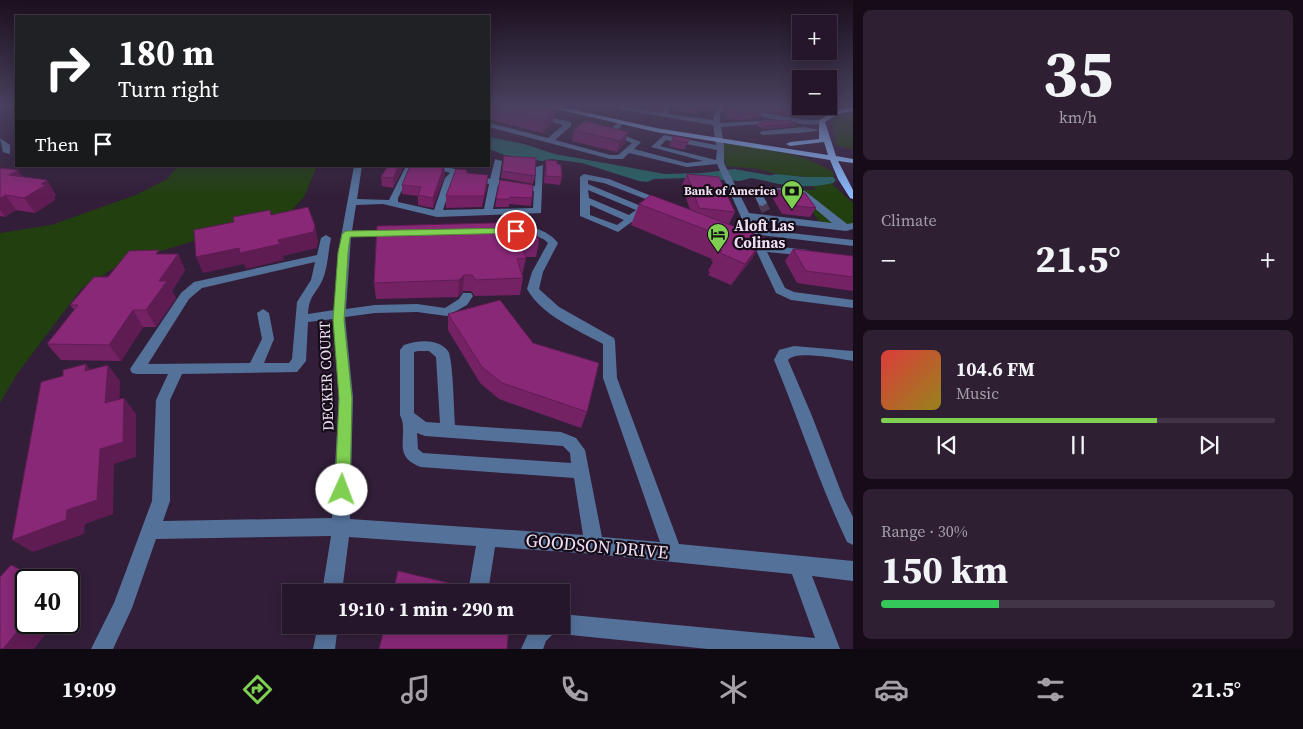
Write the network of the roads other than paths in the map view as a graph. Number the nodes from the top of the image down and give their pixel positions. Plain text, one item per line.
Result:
1 (528, 135) edge
2 (556, 135) edge
3 (616, 135) edge
4 (710, 135) edge
5 (719, 135) edge
6 (726, 135) edge
7 (746, 135) edge
8 (765, 135) edge
9 (824, 135) edge
10 (825, 135) edge
11 (761, 136) junction
12 (0, 140) edge
13 (550, 141) junction
14 (791, 148) junction
15 (628, 150) junction
16 (7, 152) dead end
17 (832, 154) junction
18 (853, 154) edge
19 (498, 161) dead end
20 (853, 161) edge
21 (719, 163) junction
22 (358, 167) edge
23 (409, 167) edge
24 (439, 167) edge
25 (540, 167) dead end
26 (453, 170) edge
27 (839, 174) junction
28 (494, 182) junction
29 (582, 185) junction
30 (540, 189) junction
31 (853, 196) edge
32 (586, 200) junction
33 (762, 203) dead end
34 (669, 204) edge
35 (393, 205) junction
36 (351, 206) junction
37 (643, 209) junction
38 (488, 213) junction
39 (437, 214) junction
40 (661, 216) edge
41 (746, 216) junction
42 (630, 219) junction
43 (716, 228) edge
44 (851, 229) edge
45 (753, 232) junction
46 (409, 233) edge
47 (346, 234) junction
48 (517, 234) edge
49 (326, 238) dead end
50 (853, 243) edge
51 (737, 245) edge
52 (760, 248) junction
53 (817, 254) edge
54 (322, 257) junction
55 (467, 296) dead end
56 (853, 304) edge
57 (263, 313) dead end
58 (339, 314) junction
59 (302, 319) junction
60 (853, 356) edge
61 (255, 368) junction
62 (178, 369) junction
63 (411, 421) junction
64 (448, 430) junction
65 (581, 471) junction
66 (341, 526) junction
67 (152, 530) junction
68 (853, 536) edge
69 (487, 537) junction
70 (594, 545) junction
71 (673, 553) junction
72 (798, 565) junction
73 (853, 571) edge
74 (333, 584) edge
75 (479, 584) edge
76 (570, 625) edge
77 (326, 634) edge
78 (538, 634) edge
79 (102, 649) edge
80 (324, 649) edge
81 (532, 649) edge
82 (815, 649) edge
83 (829, 649) edge

1 - 13 street
2 - 13 street
3 - 15 street
4 - 21 street
5 - 21 street
6 - 14 main road
7 - 11 main road
8 - 11 street
9 - 14 main road
10 - 17 main road
11 - 14 main road
12 - 16 street
13 - 15 street
14 - 17 main road
14 - 27 main road
15 - 21 street
17 - 18 main road
17 - 20 main road
17 - 27 main road
19 - 28 street
21 - 41 street
22 - 36 street, DECKER COURT
23 - 35 street
24 - 26 street
25 - 30 street
26 - 28 street
26 - 39 street
27 - 31 main road
28 - 30 street
28 - 38 street
29 - 32 street
29 - 34 street
29 - 37 street
30 - 38 street
32 - 42 street
32 - 42 street
33 - 44 street
35 - 36 street
35 - 39 street
36 - 47 street, DECKER COURT
37 - 40 street
37 - 42 street
38 - 39 street
41 - 44 street
41 - 45 street
43 - 45 street
45 - 50 street
45 - 52 street
46 - 47 street
47 - 58 street, DECKER COURT
48 - 71 street
49 - 54 street
51 - 52 street
52 - 53 street
52 - 56 street
54 - 59 street
54 - 62 street
55 - 58 street
57 - 61 street
58 - 59 street
58 - 66 street, DECKER COURT
59 - 61 street
60 - 68 street
61 - 62 street
62 - 67 street
63 - 64 street
63 - 64 street
63 - 65 street
64 - 65 street
65 - 70 street
66 - 67 street, GOODSON DRIVE
66 - 69 street, GOODSON DRIVE
66 - 74 street, DECKER COURT
67 - 79 street
69 - 70 street, GOODSON DRIVE
69 - 75 street
70 - 71 street, GOODSON DRIVE
71 - 72 street, GOODSON DRIVE
72 - 73 street, GOODSON DRIVE
72 - 83 street
76 - 82 street
77 - 80 street
78 - 81 street

